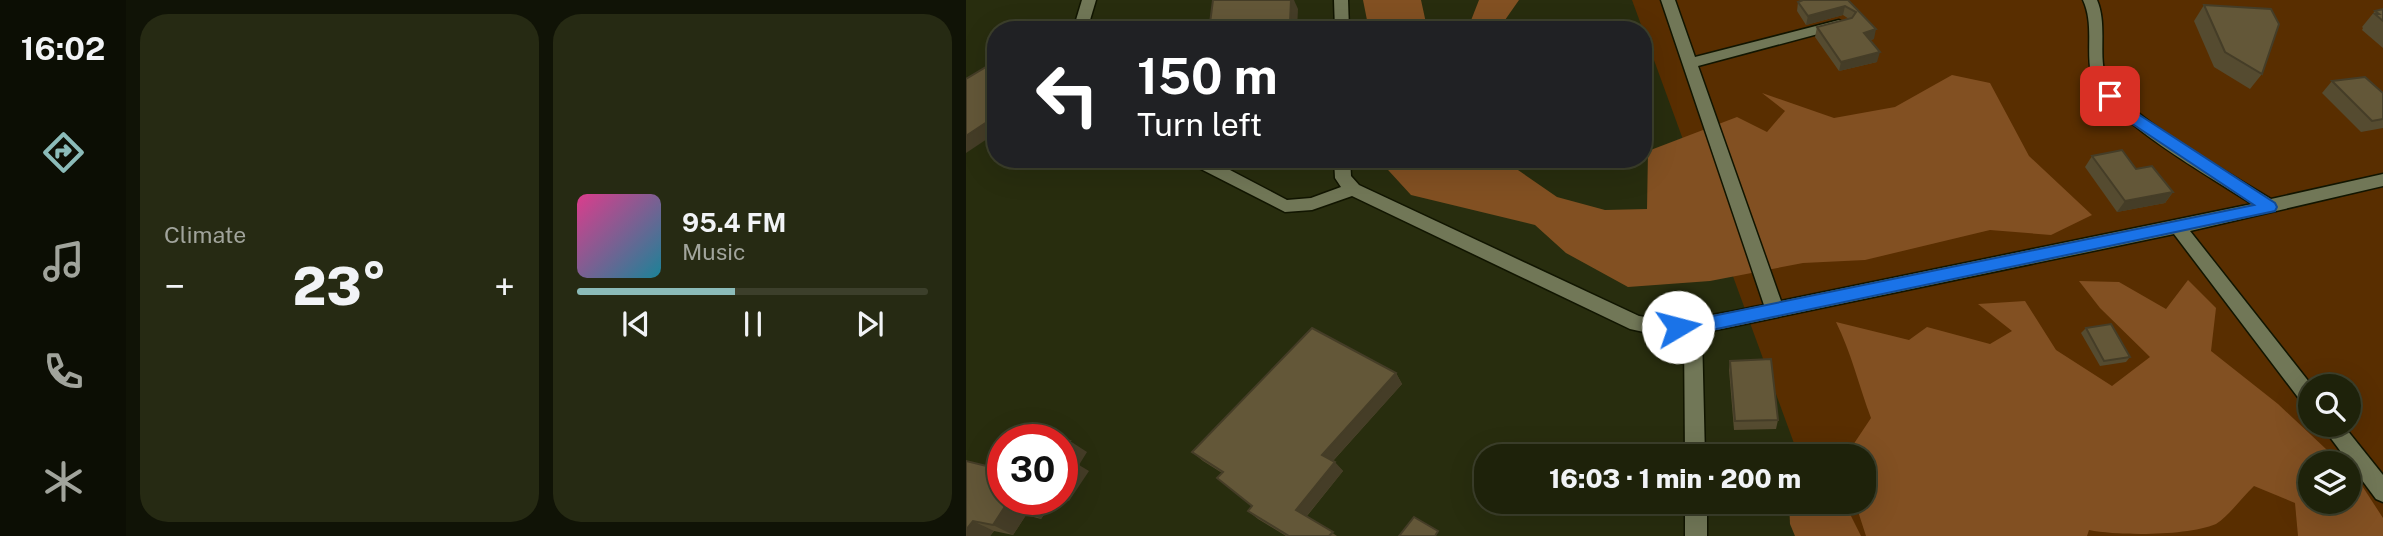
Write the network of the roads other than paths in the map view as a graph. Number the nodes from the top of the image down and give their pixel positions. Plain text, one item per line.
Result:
1 (1089, 0) edge
2 (1341, 0) edge
3 (1668, 0) edge
4 (2090, 0) edge
5 (1083, 21) edge
6 (1342, 21) edge
7 (1844, 22) edge
8 (1690, 62) junction
9 (1212, 168) edge
10 (1342, 168) edge
11 (2383, 180) edge
12 (1353, 189) junction
13 (2270, 207) junction
14 (2178, 227) junction
15 (1775, 309) junction
16 (1693, 327) junction
17 (2298, 382) edge
18 (2341, 437) edge
19 (1695, 444) edge
20 (2383, 492) edge
21 (1696, 514) edge
22 (1696, 536) edge

1 - 5 street
2 - 6 street
3 - 8 street
4 - 13 street
7 - 8 street
8 - 15 street
9 - 12 street
10 - 12 street
11 - 13 street
12 - 16 street
13 - 14 street
14 - 15 street
14 - 17 street
15 - 16 street
16 - 19 street
18 - 20 street
21 - 22 street

